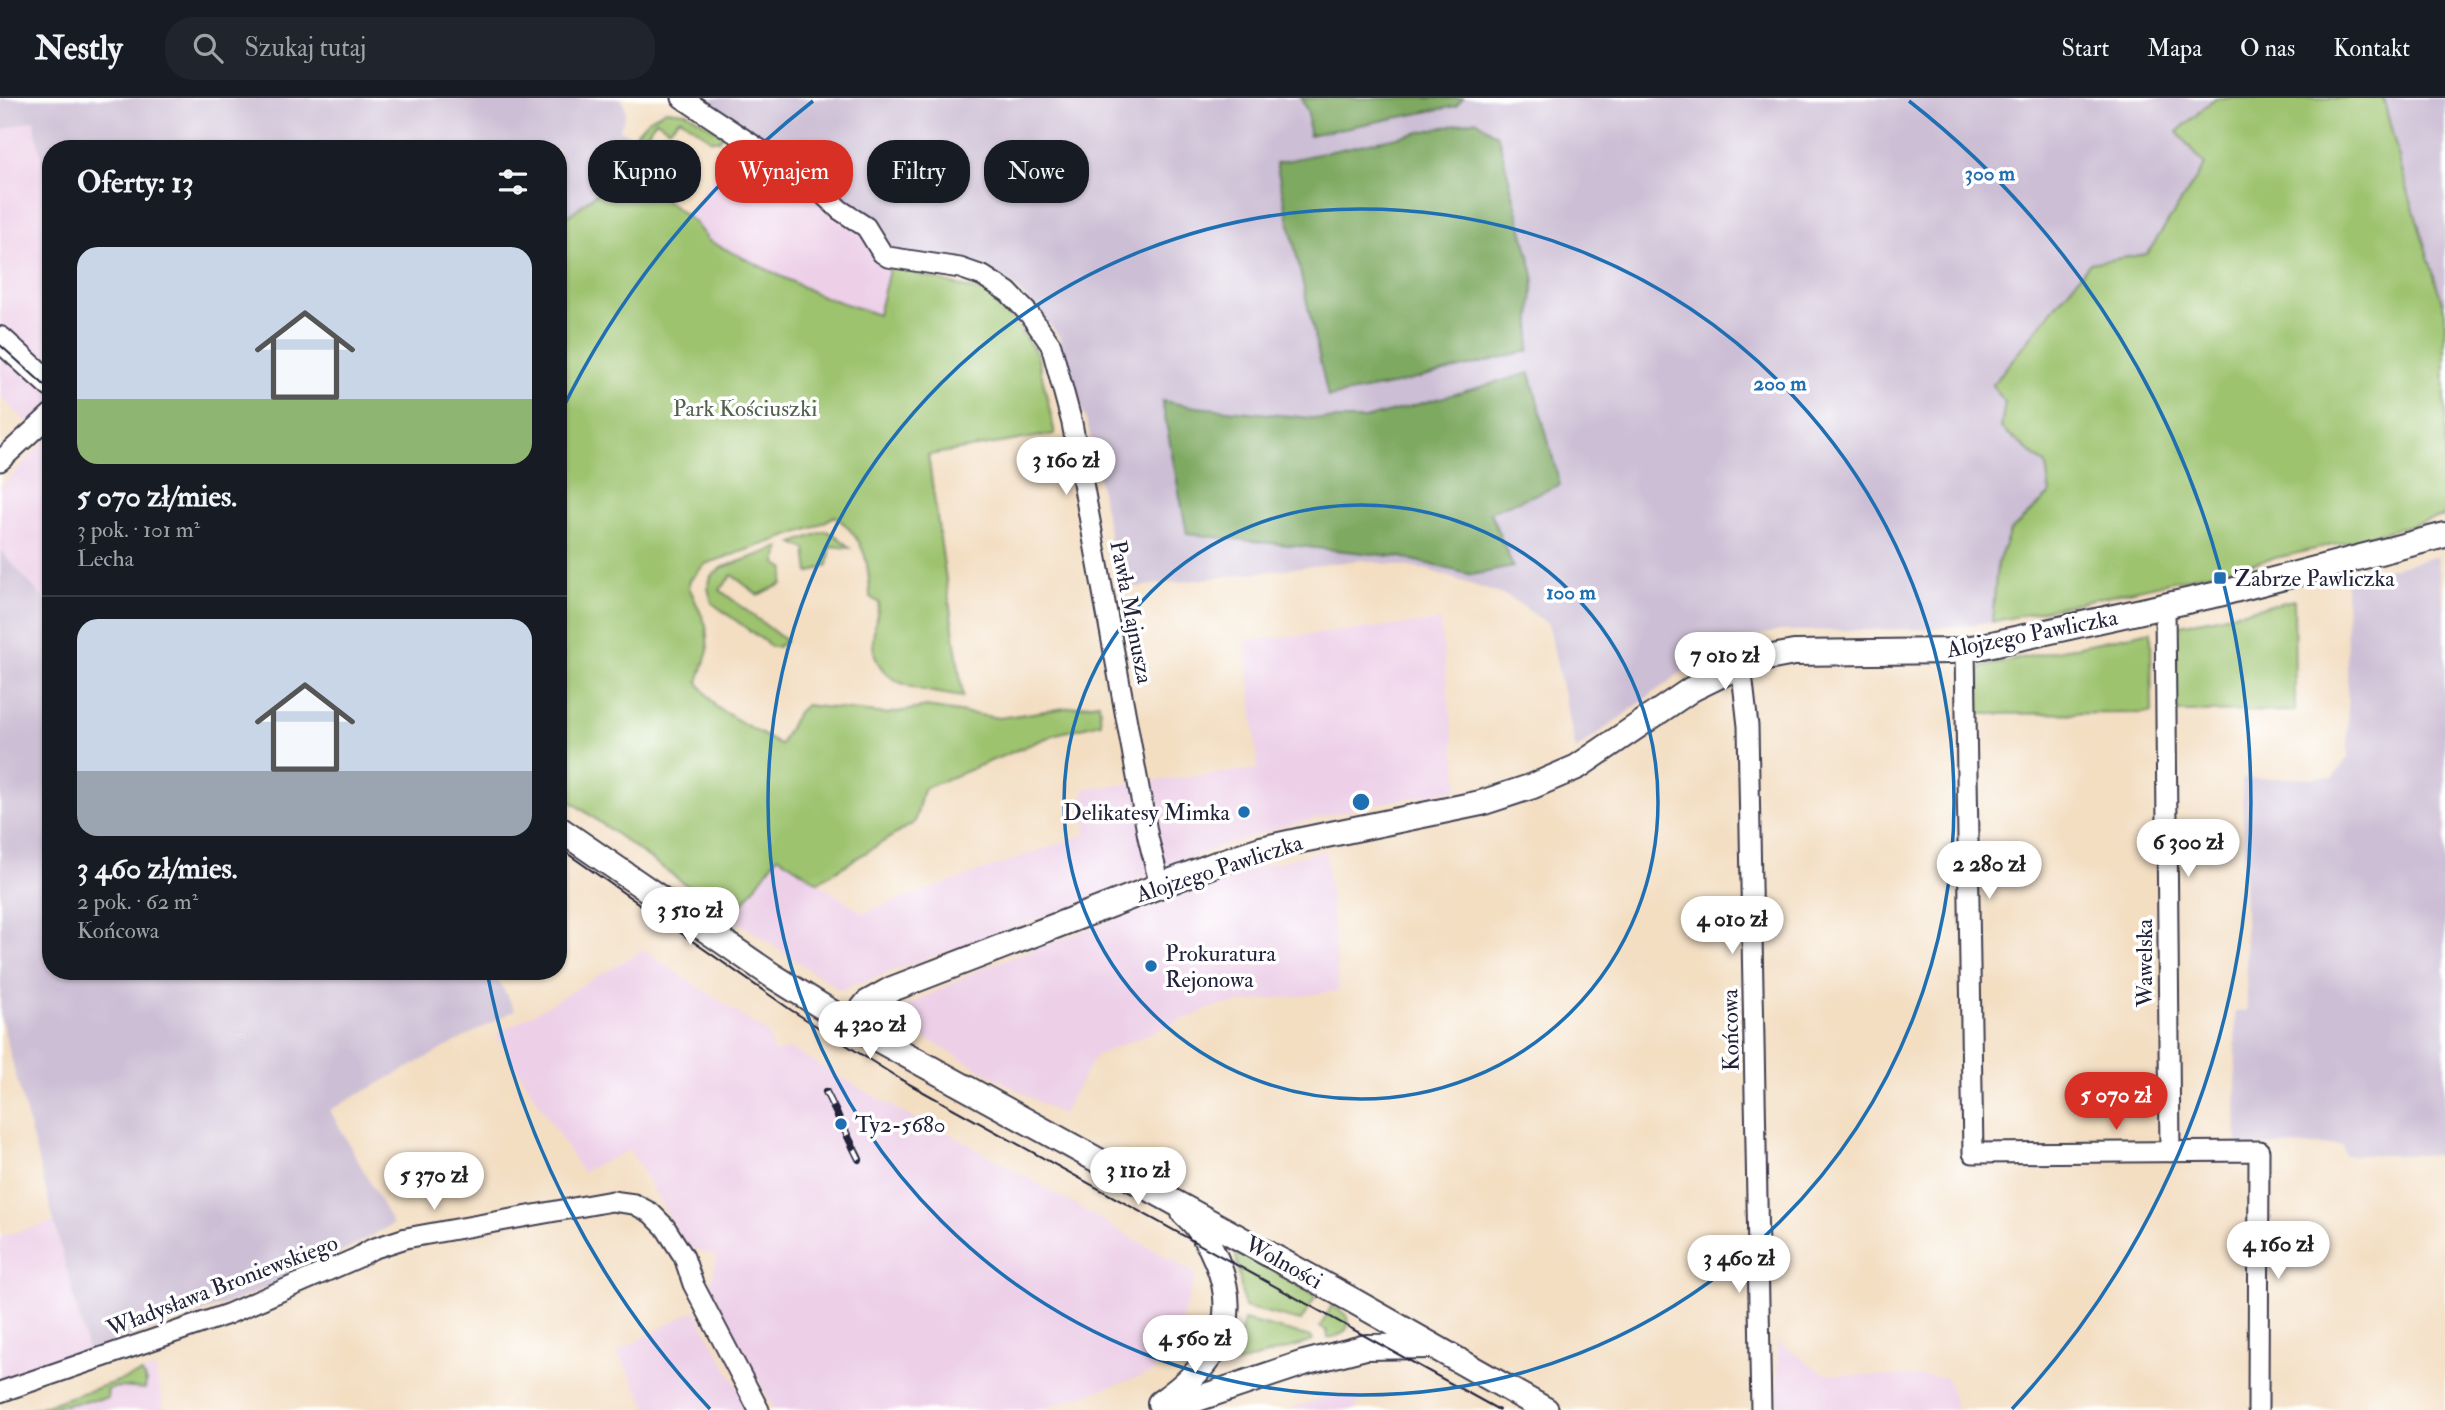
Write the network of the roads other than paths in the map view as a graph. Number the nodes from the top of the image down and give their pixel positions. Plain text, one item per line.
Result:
1 (682, 98) edge
2 (0, 339) edge
3 (42, 377) edge
4 (42, 422) edge
5 (0, 461) edge
6 (2445, 535) edge
7 (2165, 607) junction
8 (1965, 650) junction
9 (1741, 665) junction
10 (567, 834) edge
11 (1160, 886) junction
12 (850, 1024) junction
13 (2170, 1152) junction
14 (1165, 1196) junction
15 (1352, 1300) junction
16 (1433, 1346) junction
17 (1325, 1358) junction
18 (0, 1392) edge
19 (1760, 1405) edge
20 (759, 1410) edge
21 (1149, 1410) edge
22 (1164, 1410) edge
23 (1546, 1410) edge
24 (2258, 1410) edge

1 - 11 street, Pawła Majnusza
2 - 3 street
4 - 5 street
6 - 7 street, Alojzego Pawliczka
7 - 8 street, Alojzego Pawliczka
7 - 13 street, Wawelska
8 - 9 street, Alojzego Pawliczka
8 - 13 street
9 - 11 street, Alojzego Pawliczka
9 - 19 street, Końcowa
10 - 12 street, Wolności
11 - 12 street, Alojzego Pawliczka
12 - 14 street, Wolności
13 - 24 street
14 - 15 street, Wolności
14 - 21 street
15 - 16 street, Wolności
15 - 17 street
16 - 17 street
16 - 23 street, Wolności
17 - 22 street
18 - 20 street, Władysława Broniewskiego

